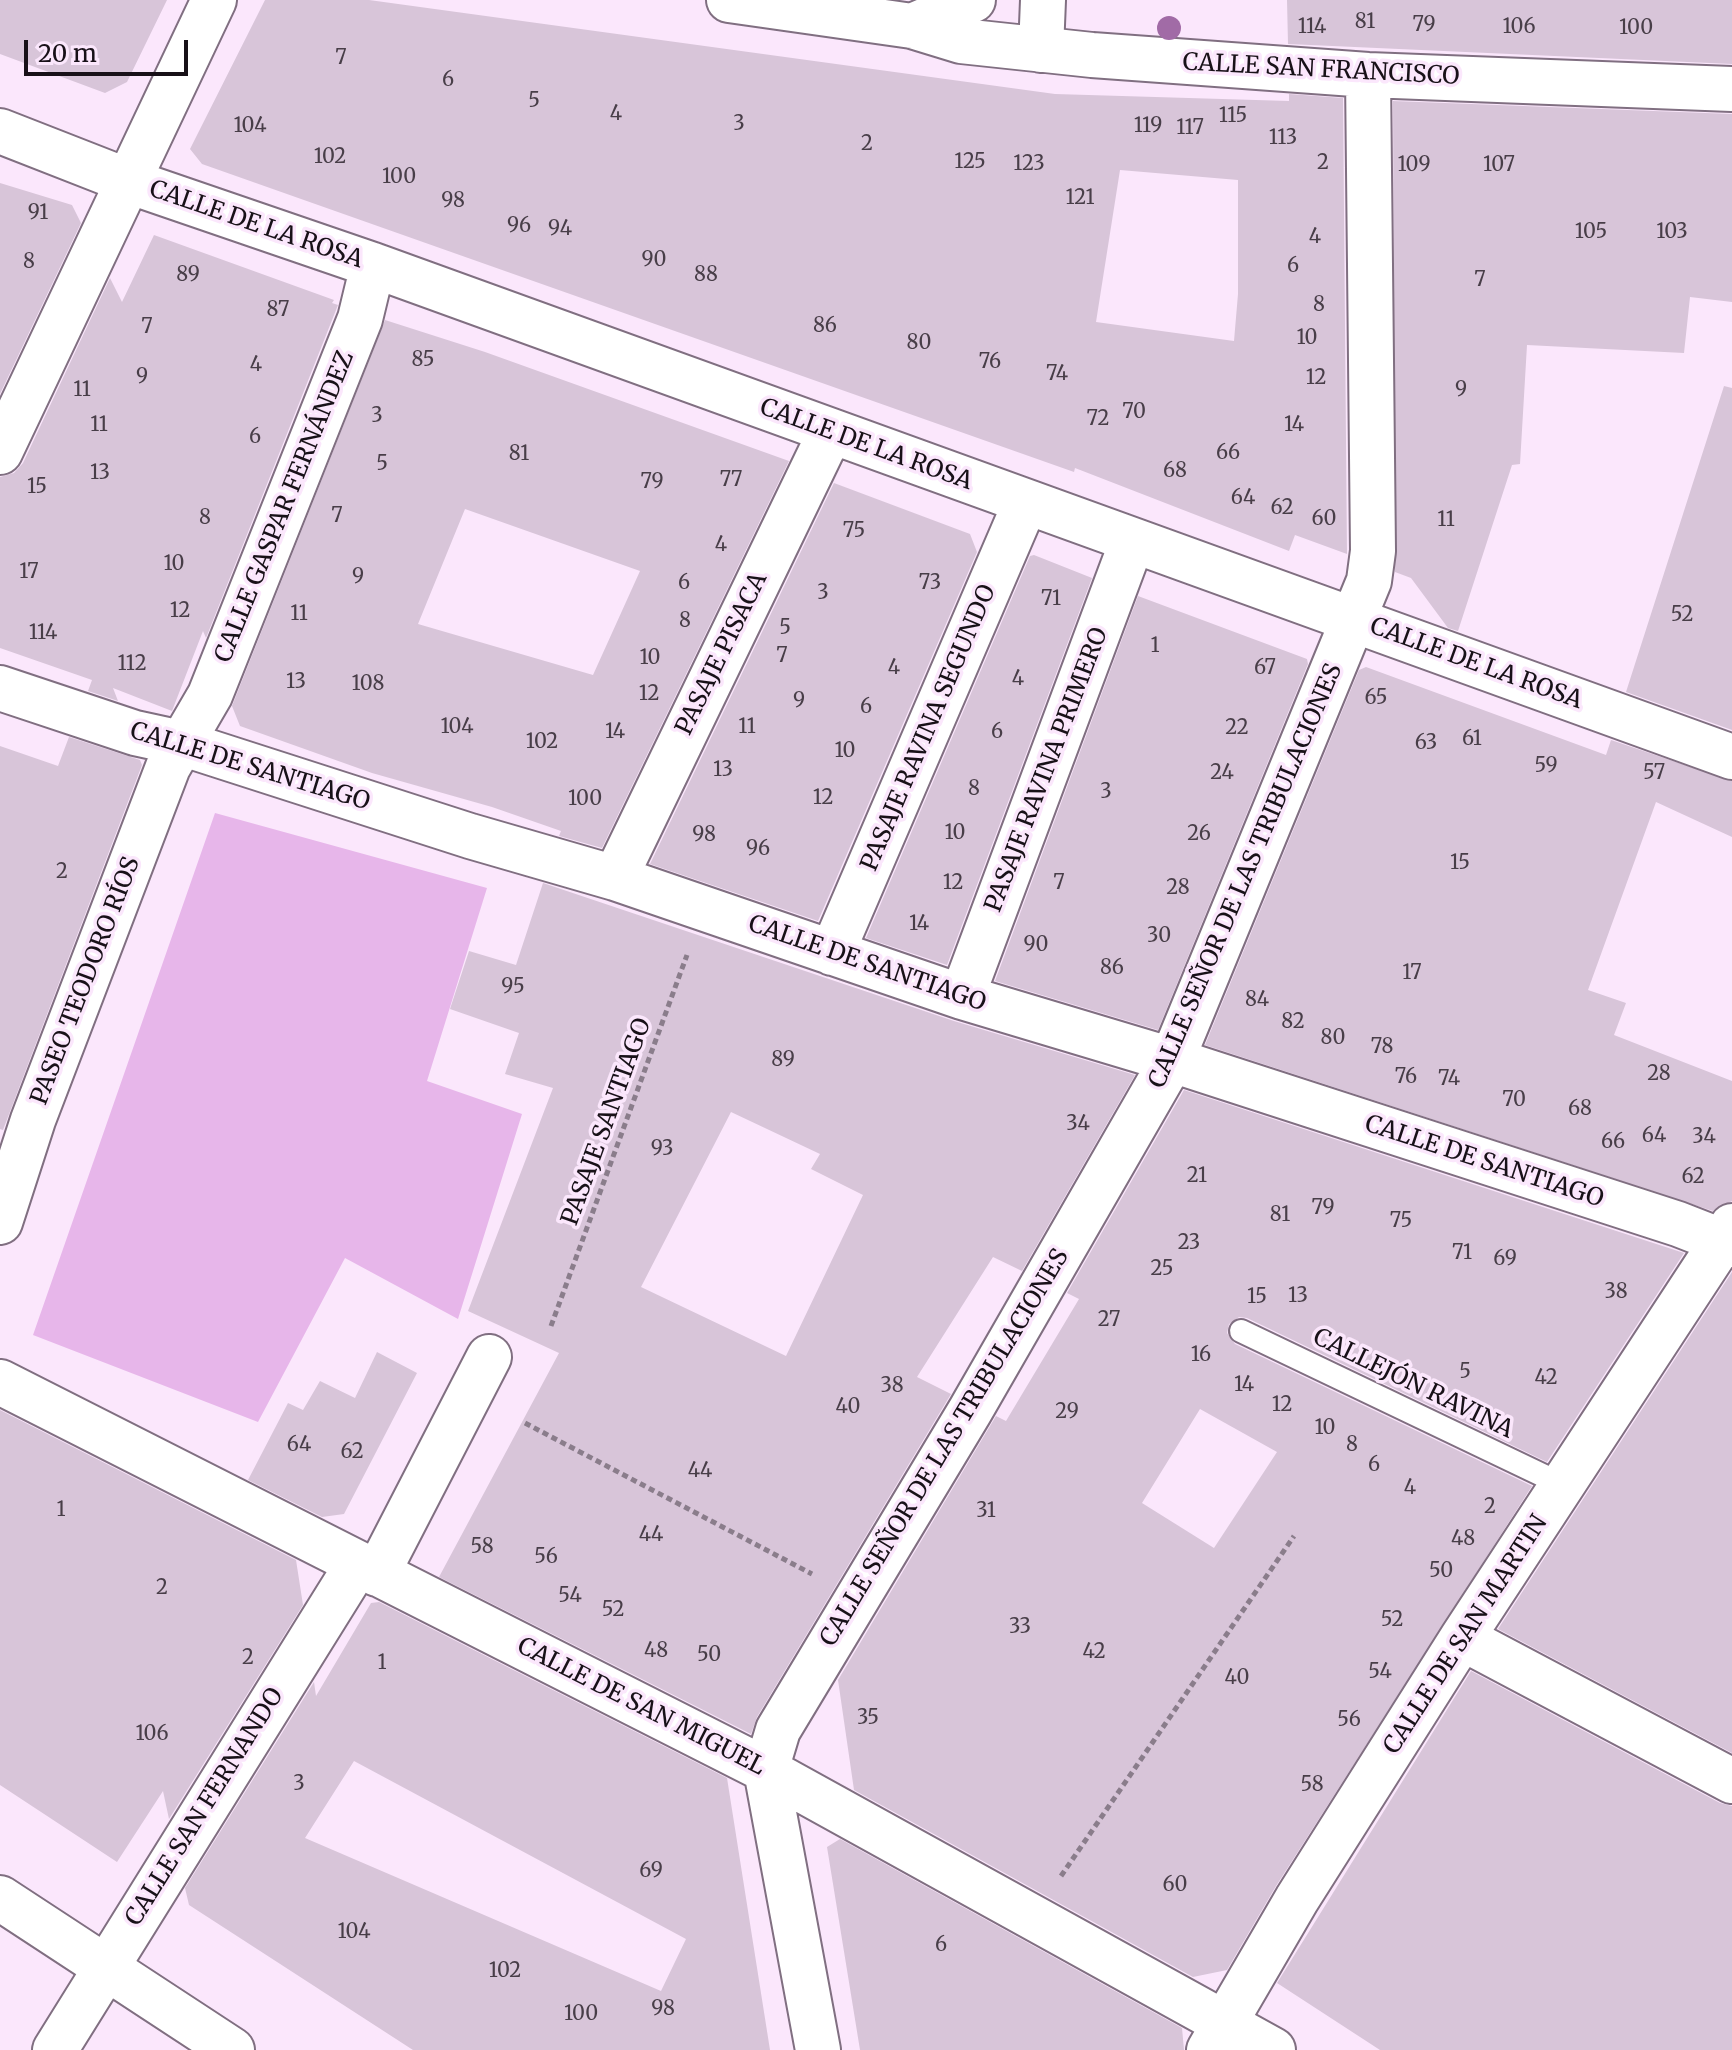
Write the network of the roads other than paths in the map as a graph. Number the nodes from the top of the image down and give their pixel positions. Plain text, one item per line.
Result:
1 (214, 0) edge
2 (729, 0) edge
3 (973, 0) edge
4 (1043, 0) edge
5 (918, 13) edge
6 (1041, 50) junction
7 (1368, 75) junction
8 (1732, 89) edge
9 (0, 131) edge
10 (128, 181) junction
11 (373, 265) junction
12 (831, 431) junction
13 (0, 452) edge
14 (1025, 504) junction
15 (1132, 542) junction
16 (1355, 620) junction
17 (0, 688) edge
18 (181, 743) junction
19 (1732, 757) edge
20 (615, 878) junction
21 (832, 953) junction
22 (962, 997) junction
23 (1172, 1060) junction
24 (0, 1222) edge
25 (1729, 1238) edge
26 (1241, 1331) dead end
27 (489, 1357) dead end
28 (0, 1382) edge
29 (1563, 1485) junction
30 (367, 1570) junction
31 (1462, 1638) junction
32 (766, 1770) junction
33 (1732, 1781) edge
34 (0, 1898) edge
35 (105, 1966) junction
36 (1217, 2037) edge
37 (55, 2050) edge
38 (232, 2050) edge
39 (818, 2050) edge
40 (1273, 2050) edge

1 - 10 street
2 - 5 street, CALLE SAN FRANCISCO
3 - 5 street
4 - 6 street
5 - 6 street, CALLE SAN FRANCISCO
6 - 7 street, CALLE SAN FRANCISCO
7 - 8 street, CALLE SAN FRANCISCO
7 - 16 street, CALLE SEÑOR DE LAS TRIBULACIONES
9 - 10 street, CALLE DE LA ROSA
10 - 11 street, CALLE DE LA ROSA
10 - 13 street
11 - 12 street, CALLE DE LA ROSA
11 - 18 street, CALLE GASPAR FERNÁNDEZ
12 - 14 street, CALLE DE LA ROSA
12 - 20 street, PASAJE PISACA
14 - 15 street, CALLE DE LA ROSA
14 - 21 street, PASAJE RAVINA SEGUNDO
15 - 16 street, CALLE DE LA ROSA
15 - 22 street, PASAJE RAVINA PRIMERO
16 - 19 street, CALLE DE LA ROSA
16 - 23 street, CALLE SEÑOR DE LAS TRIBULACIONES
17 - 18 street, CALLE DE SANTIAGO
18 - 20 street, CALLE DE SANTIAGO
18 - 24 street, PASEO TEODORO RÍOS
20 - 21 street, CALLE DE SANTIAGO
21 - 22 street, CALLE DE SANTIAGO
22 - 23 street, CALLE DE SANTIAGO
23 - 25 street, CALLE DE SANTIAGO
23 - 32 street, CALLE SEÑOR DE LAS TRIBULACIONES
25 - 29 street, CALLE DE SAN MARTIN
26 - 29 lane, CALLEJÓN RAVINA
27 - 30 street, CALLE SAN FERNANDO
28 - 30 street, CALLE DE SAN MIGUEL
29 - 31 street, CALLE DE SAN MARTIN
30 - 32 street, CALLE DE SAN MIGUEL
30 - 35 street, CALLE SAN FERNANDO
31 - 33 street
31 - 36 street, CALLE DE SAN MARTIN
32 - 36 street, CALLE DE SAN MIGUEL
32 - 39 street
34 - 35 street
35 - 37 street, CALLE SAN FERNANDO
35 - 38 street
36 - 40 street, CALLE DE SAN MIGUEL

